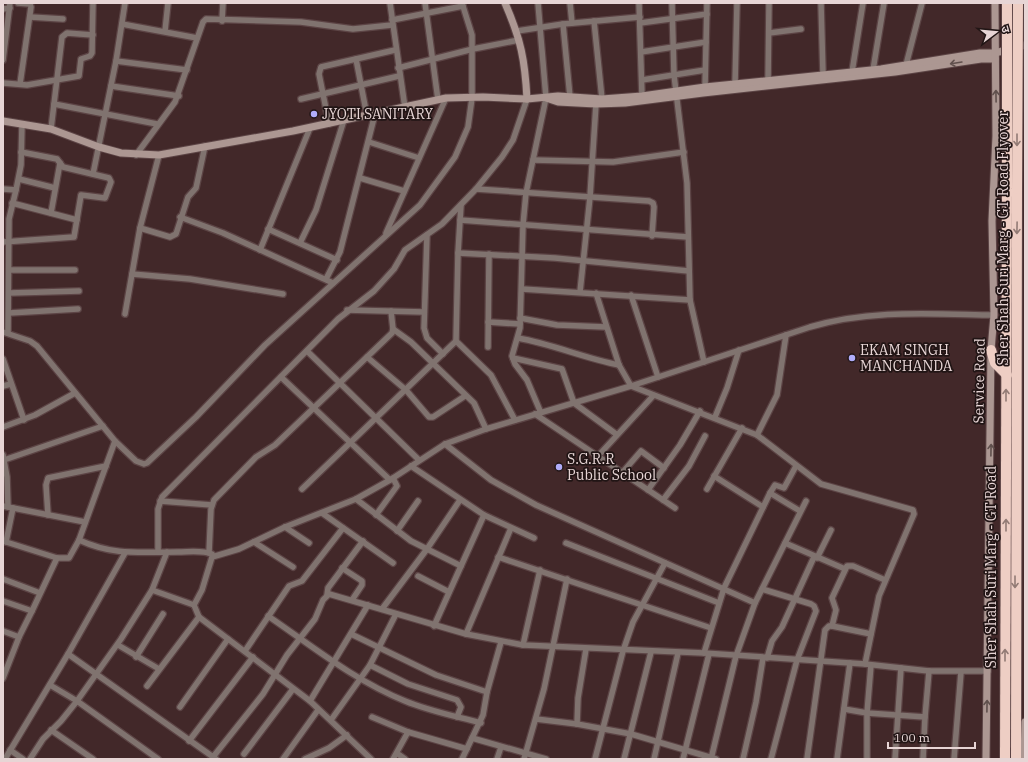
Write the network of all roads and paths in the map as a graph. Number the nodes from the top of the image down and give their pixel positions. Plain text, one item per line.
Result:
1 (18, 3) edge
2 (93, 3) edge
3 (125, 3) edge
4 (168, 3) edge
5 (223, 3) edge
6 (390, 3) edge
7 (425, 3) edge
8 (505, 3) edge
9 (538, 3) edge
10 (570, 3) edge
11 (639, 3) edge
12 (672, 3) edge
13 (707, 3) edge
14 (737, 3) edge
15 (769, 3) edge
16 (821, 3) edge
17 (863, 3) edge
18 (884, 3) edge
19 (922, 3) edge
20 (995, 3) edge
21 (1007, 3) edge
22 (1018, 3) edge
23 (463, 4) edge
24 (10, 6) edge
25 (3, 9) edge
26 (426, 14) junction
27 (707, 14) junction
28 (30, 17) junction
29 (62, 19) dead end
30 (672, 19) junction
31 (222, 20) junction
32 (640, 20) junction
33 (594, 21) junction
34 (392, 22) junction
35 (572, 23) junction
36 (122, 24) junction
37 (563, 24) junction
38 (540, 27) junction
39 (5, 29) edge
40 (801, 29) dead end
41 (165, 31) junction
42 (517, 31) junction
43 (769, 33) junction
44 (93, 35) junction
45 (197, 38) junction
46 (519, 40) junction
47 (706, 42) junction
48 (1025, 45) edge
49 (672, 47) junction
50 (4, 49) edge
51 (473, 49) junction
52 (396, 50) junction
53 (641, 52) junction
54 (995, 56) junction
55 (356, 59) junction
56 (3, 60) edge
57 (433, 60) junction
58 (116, 61) junction
59 (906, 65) junction
60 (398, 68) junction
61 (187, 70) junction
62 (705, 70) junction
63 (872, 70) junction
64 (852, 72) junction
65 (824, 74) junction
66 (674, 75) junction
67 (399, 76) junction
68 (57, 80) junction
69 (642, 80) junction
70 (768, 81) junction
71 (3, 83) edge
72 (20, 84) junction
73 (736, 84) junction
74 (362, 85) junction
75 (111, 86) junction
76 (705, 87) junction
77 (322, 94) junction
78 (676, 94) junction
79 (178, 96) junction
80 (642, 96) junction
81 (570, 97) junction
82 (472, 98) junction
83 (546, 98) junction
84 (301, 99) dead end
85 (442, 99) junction
86 (527, 99) junction
87 (602, 99) junction
88 (54, 104) junction
89 (596, 104) junction
90 (405, 108) junction
91 (375, 114) junction
92 (105, 115) junction
93 (367, 116) junction
94 (344, 120) junction
95 (3, 121) edge
96 (22, 124) junction
97 (157, 124) junction
98 (329, 124) junction
99 (310, 128) junction
100 (51, 129) junction
101 (369, 142) junction
102 (205, 146) junction
103 (99, 147) junction
104 (21, 152) junction
105 (684, 152) junction
106 (136, 155) junction
107 (159, 155) junction
108 (419, 158) junction
109 (533, 160) junction
110 (60, 163) junction
111 (593, 163) junction
112 (93, 174) junction
113 (360, 178) junction
114 (19, 179) junction
115 (55, 188) junction
116 (1012, 188) junction
117 (3, 189) edge
118 (476, 189) junction
119 (16, 190) junction
120 (404, 191) junction
121 (526, 193) junction
122 (590, 197) junction
123 (12, 203) junction
124 (461, 205) junction
125 (51, 212) junction
126 (180, 217) junction
127 (77, 220) junction
128 (460, 220) junction
129 (523, 225) junction
130 (140, 228) junction
131 (268, 229) junction
132 (587, 230) junction
133 (386, 234) junction
134 (427, 235) junction
135 (652, 236) junction
136 (688, 237) junction
137 (6, 242) edge
138 (300, 243) junction
139 (260, 250) junction
140 (458, 253) junction
141 (489, 254) junction
142 (523, 256) junction
143 (337, 260) junction
144 (584, 261) junction
145 (9, 270) junction
146 (75, 270) dead end
147 (689, 271) junction
148 (132, 274) junction
149 (326, 279) junction
150 (333, 283) junction
151 (522, 289) junction
152 (79, 291) dead end
153 (580, 292) junction
154 (9, 293) junction
155 (596, 293) junction
156 (283, 294) dead end
157 (631, 295) junction
158 (690, 300) junction
159 (78, 309) dead end
160 (347, 310) junction
161 (391, 311) junction
162 (424, 312) junction
163 (9, 313) junction
164 (125, 314) dead end
165 (994, 315) junction
166 (520, 321) junction
167 (488, 322) junction
168 (606, 327) junction
169 (393, 329) junction
170 (5, 333) edge
171 (786, 335) junction
172 (518, 338) junction
173 (456, 341) junction
174 (488, 347) dead end
175 (739, 350) junction
176 (991, 350) junction
177 (308, 351) junction
178 (443, 354) junction
179 (368, 357) junction
180 (513, 358) junction
181 (3, 359) edge
182 (704, 362) junction
183 (432, 364) junction
184 (619, 365) junction
185 (1007, 376) junction
186 (281, 377) junction
187 (658, 377) junction
188 (341, 383) junction
189 (11, 384) junction
190 (3, 386) edge
191 (631, 386) junction
192 (406, 390) junction
193 (75, 393) junction
194 (465, 396) junction
195 (653, 396) junction
196 (574, 403) junction
197 (314, 408) junction
198 (700, 411) junction
199 (538, 414) junction
200 (715, 417) junction
201 (375, 418) junction
202 (24, 420) junction
203 (515, 420) junction
204 (102, 426) junction
205 (3, 427) edge
206 (742, 428) junction
207 (486, 430) junction
208 (616, 434) junction
209 (757, 435) junction
210 (705, 436) dead end
211 (115, 441) junction
212 (350, 443) junction
213 (445, 444) junction
214 (598, 456) junction
215 (3, 458) edge
216 (419, 460) junction
217 (106, 466) junction
218 (411, 466) junction
219 (796, 466) junction
220 (664, 468) junction
221 (622, 473) junction
222 (1020, 474) edge
223 (714, 476) junction
224 (391, 479) junction
225 (302, 489) dead end
226 (707, 489) dead end
227 (648, 490) junction
228 (770, 493) junction
229 (356, 499) junction
230 (460, 500) junction
231 (663, 500) junction
232 (160, 501) junction
233 (418, 501) dead end
234 (806, 501) dead end
235 (212, 506) junction
236 (8, 507) edge
237 (763, 507) junction
238 (675, 508) dead end
239 (800, 511) junction
240 (322, 513) junction
241 (48, 515) junction
242 (376, 515) junction
243 (484, 515) junction
244 (85, 522) junction
245 (285, 527) junction
246 (343, 528) junction
247 (511, 528) junction
248 (831, 530) dead end
249 (397, 531) junction
250 (534, 538) dead end
251 (79, 540) junction
252 (362, 541) junction
253 (5, 542) edge
254 (254, 542) junction
255 (310, 542) dead end
256 (785, 543) junction
257 (566, 544) dead end
258 (427, 550) junction
259 (158, 552) junction
260 (167, 552) junction
261 (125, 553) junction
262 (212, 554) junction
263 (498, 557) junction
264 (57, 558) junction
265 (816, 558) junction
266 (393, 563) dead end
267 (665, 563) junction
268 (461, 566) junction
269 (293, 567) dead end
270 (342, 568) junction
271 (845, 569) junction
272 (540, 570) junction
273 (418, 576) dead end
274 (3, 579) edge
275 (567, 579) junction
276 (656, 580) junction
277 (885, 580) junction
278 (724, 588) junction
279 (762, 589) junction
280 (152, 590) junction
281 (449, 592) junction
282 (40, 593) junction
283 (327, 595) junction
284 (793, 599) junction
285 (352, 600) junction
286 (3, 601) edge
287 (719, 603) junction
288 (755, 603) junction
289 (368, 604) junction
290 (643, 604) junction
291 (194, 605) junction
292 (382, 609) junction
293 (32, 611) junction
294 (163, 614) dead end
295 (396, 614) junction
296 (268, 616) junction
297 (199, 617) junction
298 (434, 626) junction
299 (832, 626) junction
300 (711, 628) junction
301 (3, 631) edge
302 (351, 634) junction
303 (466, 634) junction
304 (871, 634) junction
305 (19, 637) junction
306 (228, 639) junction
307 (301, 639) junction
308 (501, 642) junction
309 (118, 644) junction
310 (523, 645) junction
311 (553, 646) junction
312 (378, 648) junction
313 (586, 649) junction
314 (245, 651) junction
315 (623, 651) junction
316 (651, 652) junction
317 (678, 653) junction
318 (68, 654) junction
319 (707, 654) junction
320 (736, 656) junction
321 (136, 657) junction
322 (253, 657) junction
323 (765, 658) junction
324 (797, 660) junction
325 (821, 661) junction
326 (335, 662) junction
327 (850, 663) junction
328 (868, 664) junction
329 (5, 665) edge
330 (370, 665) junction
331 (901, 668) junction
332 (159, 669) junction
333 (929, 671) junction
334 (988, 671) junction
335 (960, 672) junction
336 (97, 674) junction
337 (276, 675) junction
338 (3, 678) edge
339 (361, 679) junction
340 (50, 685) junction
341 (147, 686) dead end
342 (293, 689) junction
343 (487, 692) junction
344 (77, 701) junction
345 (310, 701) junction
346 (180, 707) dead end
347 (844, 709) junction
348 (318, 710) junction
349 (867, 713) junction
350 (898, 714) junction
351 (372, 716) dead end
352 (457, 717) junction
353 (925, 717) junction
354 (536, 719) junction
355 (331, 720) junction
356 (1025, 722) edge
357 (480, 723) junction
358 (577, 724) junction
359 (604, 728) junction
360 (51, 730) junction
361 (408, 732) junction
362 (631, 734) junction
363 (347, 735) junction
364 (472, 738) junction
365 (189, 741) junction
366 (659, 742) junction
367 (501, 747) junction
368 (467, 749) junction
369 (10, 750) junction
370 (685, 750) junction
371 (244, 754) dead end
372 (398, 754) junction
373 (525, 757) edge
374 (214, 758) edge
375 (713, 758) edge
376 (5, 759) edge
377 (23, 759) edge
378 (30, 759) edge
379 (93, 759) edge
380 (158, 759) edge
381 (284, 759) edge
382 (306, 759) edge
383 (371, 759) edge
384 (393, 759) edge
385 (405, 759) edge
386 (462, 759) edge
387 (497, 759) edge
388 (546, 759) edge
389 (595, 759) edge
390 (624, 759) edge
391 (654, 759) edge
392 (683, 759) edge
393 (743, 759) edge
394 (771, 759) edge
395 (807, 759) edge
396 (837, 759) edge
397 (867, 759) edge
398 (895, 759) edge
399 (923, 759) edge
400 (954, 759) edge
401 (986, 759) edge
402 (1005, 759) edge
403 (1016, 759) edge
404 (1024, 759) edge

1 - 28 street
2 - 44 street
3 - 36 street
4 - 41 street
5 - 31 street
6 - 34 street
7 - 26 street
8 - 42 street
9 - 38 street
10 - 35 street
11 - 32 street
12 - 30 street
13 - 27 street
14 - 73 street
15 - 43 street
16 - 65 street
17 - 64 street
18 - 63 street
19 - 59 street
20 - 54 street, Service Road
21 - 116 highway, Sher Shah Suri Marg - GT Road Flyover, bridge
22 -> 116 highway, Sher Shah Suri Marg - GT Road Flyover, bridge
23 - 26 street
23 - 51 street
24 - 25 street
24 - 39 street
26 - 34 street
26 - 57 street
27 - 30 street
27 - 47 street
28 - 29 street
28 - 72 street
30 - 32 street
30 - 49 street
31 - 34 street
31 - 45 street
32 - 33 street
32 - 53 street
33 - 35 street
33 - 87 street
34 - 52 street
35 - 37 street
36 - 41 street
36 - 58 street
37 - 38 street
37 - 81 street
38 - 42 street
38 - 83 street
39 - 50 street
40 - 43 street
41 - 45 street
42 - 46 street
43 - 70 street
44 - 68 street
44 - 68 street
45 - 61 street
46 - 51 street
46 - 86 street
47 - 49 street
47 - 62 street
48 - 54 street
49 - 53 street
49 - 66 street
50 - 56 street
51 - 57 street
51 - 82 street
52 - 55 street
52 - 60 street
53 - 69 street
54 - 59 street
54 -> 78 street
165 -> 54 street, Service Road
55 - 74 street
55 - 77 street
57 - 60 street
57 - 85 street
58 - 61 street
58 - 75 street
59 - 63 street
60 - 67 street
61 - 79 street
62 - 66 street
62 - 76 street
63 - 64 street
64 - 65 street
65 - 70 street
66 - 69 street
66 - 78 street
67 - 74 street
67 - 90 street
68 - 72 street
68 - 88 street
69 - 80 street
70 - 73 street
71 - 72 street
73 - 76 street
74 - 77 street
74 - 93 street
75 - 79 street
75 - 92 street
76 - 78 street
77 - 84 street
77 - 98 street
78 - 80 street
78 - 89 street
78 - 105 street
79 - 97 street
80 - 87 street
81 - 83 street
81 - 87 street
82 - 85 street
82 - 86 street
82 - 133 street
83 - 86 street
83 - 89 street
83 - 109 street
85 - 90 street
85 - 108 street
86 - 118 street
88 - 92 street
88 - 100 street
89 - 111 street
90 - 91 street
91 - 93 street
91 - 101 street
92 - 97 street
92 - 103 street
93 - 94 street
94 - 98 street
94 - 138 street
95 - 96 street
96 - 100 street
96 - 104 street
97 - 106 street
98 - 99 street
99 - 102 street
99 - 131 street
100 - 103 street
101 - 108 street
101 - 113 street
102 - 107 street
102 - 126 street
103 - 106 street
103 - 112 street
104 - 110 street
104 - 114 street
105 - 111 street
105 - 136 street
106 - 107 street
107 - 130 street
108 - 120 street
109 - 111 street
109 - 121 street
110 - 112 street
110 - 115 street
111 - 122 street
112 - 127 street
113 - 120 street
113 - 143 street
114 - 115 street
114 - 119 street
115 - 125 street
116 - 185 highway, Sher Shah Suri Marg - GT Road Flyover
116 -> 222 highway, Sher Shah Suri Marg - GT Road Flyover
117 - 119 street
118 - 121 street
118 - 124 street
119 - 123 street
120 - 133 street
121 - 122 street
121 - 129 street
122 - 132 street
122 - 135 street
123 - 125 street
123 - 137 street
124 - 128 street
124 - 134 street
125 - 127 street
126 - 130 street
126 - 139 street
127 - 137 street
128 - 129 street
128 - 140 street
129 - 132 street
129 - 142 street
130 - 148 street
131 - 138 street
131 - 139 street
132 - 135 street
132 - 144 street
133 - 150 street
134 - 160 street
134 - 162 street
135 - 136 street
136 - 147 street
137 - 145 street
138 - 143 street
139 - 149 street
140 - 141 street
140 - 173 street
141 - 142 street
141 - 167 street
142 - 144 street
142 - 151 street
143 - 149 street
144 - 147 street
144 - 153 street
145 - 146 street
145 - 154 street
147 - 158 street
148 - 156 street
148 - 164 street
149 - 150 street
150 - 211 street
151 - 153 street
151 - 166 street
152 - 154 street
153 - 155 street
154 - 163 street
155 - 157 street
155 - 168 street
157 - 158 street
157 - 187 street
158 - 182 street
159 - 163 street
160 - 161 street
160 - 177 street
161 - 162 street
161 - 169 street
162 - 178 street
163 - 170 street
165 - 171 street
165 - 176 street, Service Road
166 - 167 street
166 - 168 street
166 - 172 street
167 - 174 street
168 - 184 street
169 - 179 street
169 - 183 street
170 - 193 street
171 - 175 street
171 - 209 street
172 - 180 street
172 - 184 street
173 - 178 street
173 - 203 street
175 - 182 street
175 - 200 street
176 - 185 highway
334 -> 176 street, Service Road
177 - 186 street
177 - 188 street
178 - 183 street
179 - 188 street
179 - 192 street
180 - 196 street
180 - 199 street
181 - 189 street
182 - 187 street
183 - 192 street
183 - 194 street
184 - 191 street
402 -> 185 highway, Sher Shah Suri Marg - GT Road
186 - 197 street
186 - 232 street
187 - 191 street
188 - 197 street
188 - 201 street
189 - 190 street
189 - 202 street
191 - 195 street
191 - 196 street
192 - 194 street
192 - 201 street
193 - 202 street
193 - 204 street
194 - 207 street
195 - 198 street
195 - 208 street
196 - 199 street
196 - 208 street
197 - 212 street
197 - 235 street
198 - 200 street
198 - 220 street
199 - 203 street
199 - 214 street
200 - 206 street
201 - 212 street
201 - 216 street
202 - 205 street
203 - 207 street
204 - 211 street
204 - 215 street
206 - 209 street
206 - 223 street
207 - 213 street
208 - 214 street
209 - 219 street
210 - 231 street
211 - 217 street
212 - 224 street
212 - 225 street
213 - 216 street
213 - 267 street
214 - 221 street
215 - 236 street
216 - 218 street
217 - 241 street
217 - 244 street
218 - 224 street
218 - 230 street
219 - 228 street
219 - 277 street
220 - 221 street
220 - 227 street
221 - 227 street
222 -> 403 highway, Sher Shah Suri Marg - GT Road
223 - 226 street
223 - 237 street
224 - 229 street
224 - 242 street
227 - 231 street
228 - 237 street
228 - 239 street
229 - 240 street
229 - 242 street
230 - 243 street
230 - 258 street
231 - 238 street
232 - 235 street
232 - 259 street
233 - 249 street
234 - 239 street
235 - 262 street
236 - 241 street
236 - 253 street
237 - 278 street
239 - 256 street
240 - 245 street
240 - 246 street
241 - 244 street
242 - 249 street
243 - 247 street
243 - 268 street
244 - 251 street
245 - 254 street
245 - 255 street
246 - 252 street
246 - 296 street
247 - 250 street
247 - 263 street
248 - 265 street
249 - 258 street
251 - 261 street
251 - 264 street
252 - 266 street
252 - 270 street
253 - 264 street
254 - 262 street
254 - 269 street
256 - 265 street
256 - 279 street
257 - 276 street
258 - 268 street
258 - 292 street
259 - 260 street
259 - 261 street
260 - 262 street
260 - 280 street
261 - 318 street
262 - 291 street
263 - 272 street
263 - 303 street
264 - 282 street
265 - 271 street
265 - 284 street
267 - 276 street
267 - 278 street
268 - 281 street
270 - 283 street
270 - 285 street
271 - 277 street
271 - 299 street
272 - 275 street
272 - 310 street
273 - 281 street
274 - 282 street
275 - 290 street
275 - 311 street
276 - 287 street
276 - 290 street
277 - 304 street
278 - 287 street
278 - 288 street
279 - 284 street
279 - 288 street
280 - 291 street
280 - 309 street
281 - 298 street
282 - 293 street
283 - 285 street
283 - 307 street
284 - 323 street
284 - 324 street
285 - 289 street
286 - 293 street
287 - 300 street
288 - 320 street
289 - 292 street
289 - 302 street
290 - 300 street
290 - 315 street
291 - 297 street
292 - 295 street
293 - 305 street
294 - 321 street
295 - 298 street
295 - 312 street
296 - 307 street
296 - 314 street
297 - 306 street
297 - 332 street
298 - 303 street
299 - 304 street
299 - 325 street
300 - 319 street
301 - 305 street
302 - 312 street
302 - 326 street
303 - 308 street
304 - 328 street
305 - 329 street
306 - 314 street
306 - 346 street
307 - 326 street
307 - 337 street
308 - 310 street
308 - 343 street
309 - 321 street
309 - 336 street
310 - 311 street
311 - 313 street
311 - 354 street
312 - 330 street
312 - 343 street
313 - 315 street
313 - 358 street
314 - 322 street
315 - 316 street
315 - 359 street
316 - 317 street
316 - 362 street
317 - 319 street
317 - 366 street
318 - 336 street
318 - 340 street
319 - 320 street
319 - 370 street
320 - 323 street
320 - 375 street
321 - 332 street
322 - 337 street
322 - 365 street
323 - 324 street
323 - 393 street
324 - 325 street
324 - 394 street
325 - 327 street
325 - 395 street
326 - 339 street
326 - 345 street
327 - 328 street
327 - 347 street
328 - 331 street
328 - 349 street
329 - 338 street
330 - 339 street
330 - 352 street
331 - 333 street
331 - 350 street
332 - 341 street
333 - 335 street
333 - 353 street
334 - 335 street
401 -> 334 street, Service Road
335 - 400 street
336 - 344 street
336 - 365 street
337 - 342 street
337 - 374 street
339 - 352 street
339 - 355 street
340 - 344 street
340 - 369 street
342 - 345 street
342 - 371 street
343 - 357 street
344 - 360 street
344 - 380 street
345 - 348 street
347 - 349 street
347 - 396 street
348 - 355 street
348 - 381 street
349 - 350 street
349 - 397 street
350 - 353 street
350 - 398 street
351 - 361 street
352 - 357 street
353 - 399 street
354 - 358 street
354 - 373 street
355 - 363 street
356 - 404 street
357 - 364 street
358 - 359 street
359 - 362 street
359 - 389 street
360 - 378 street
360 - 379 street
361 - 368 street
361 - 372 street
362 - 366 street
362 - 390 street
363 - 382 street
363 - 383 street
364 - 367 street
364 - 368 street
365 - 374 street
366 - 370 street
366 - 391 street
367 - 373 street
367 - 387 street
368 - 386 street
369 - 376 street
369 - 377 street
370 - 375 street
370 - 392 street
372 - 384 street
372 - 385 street
373 - 388 street

